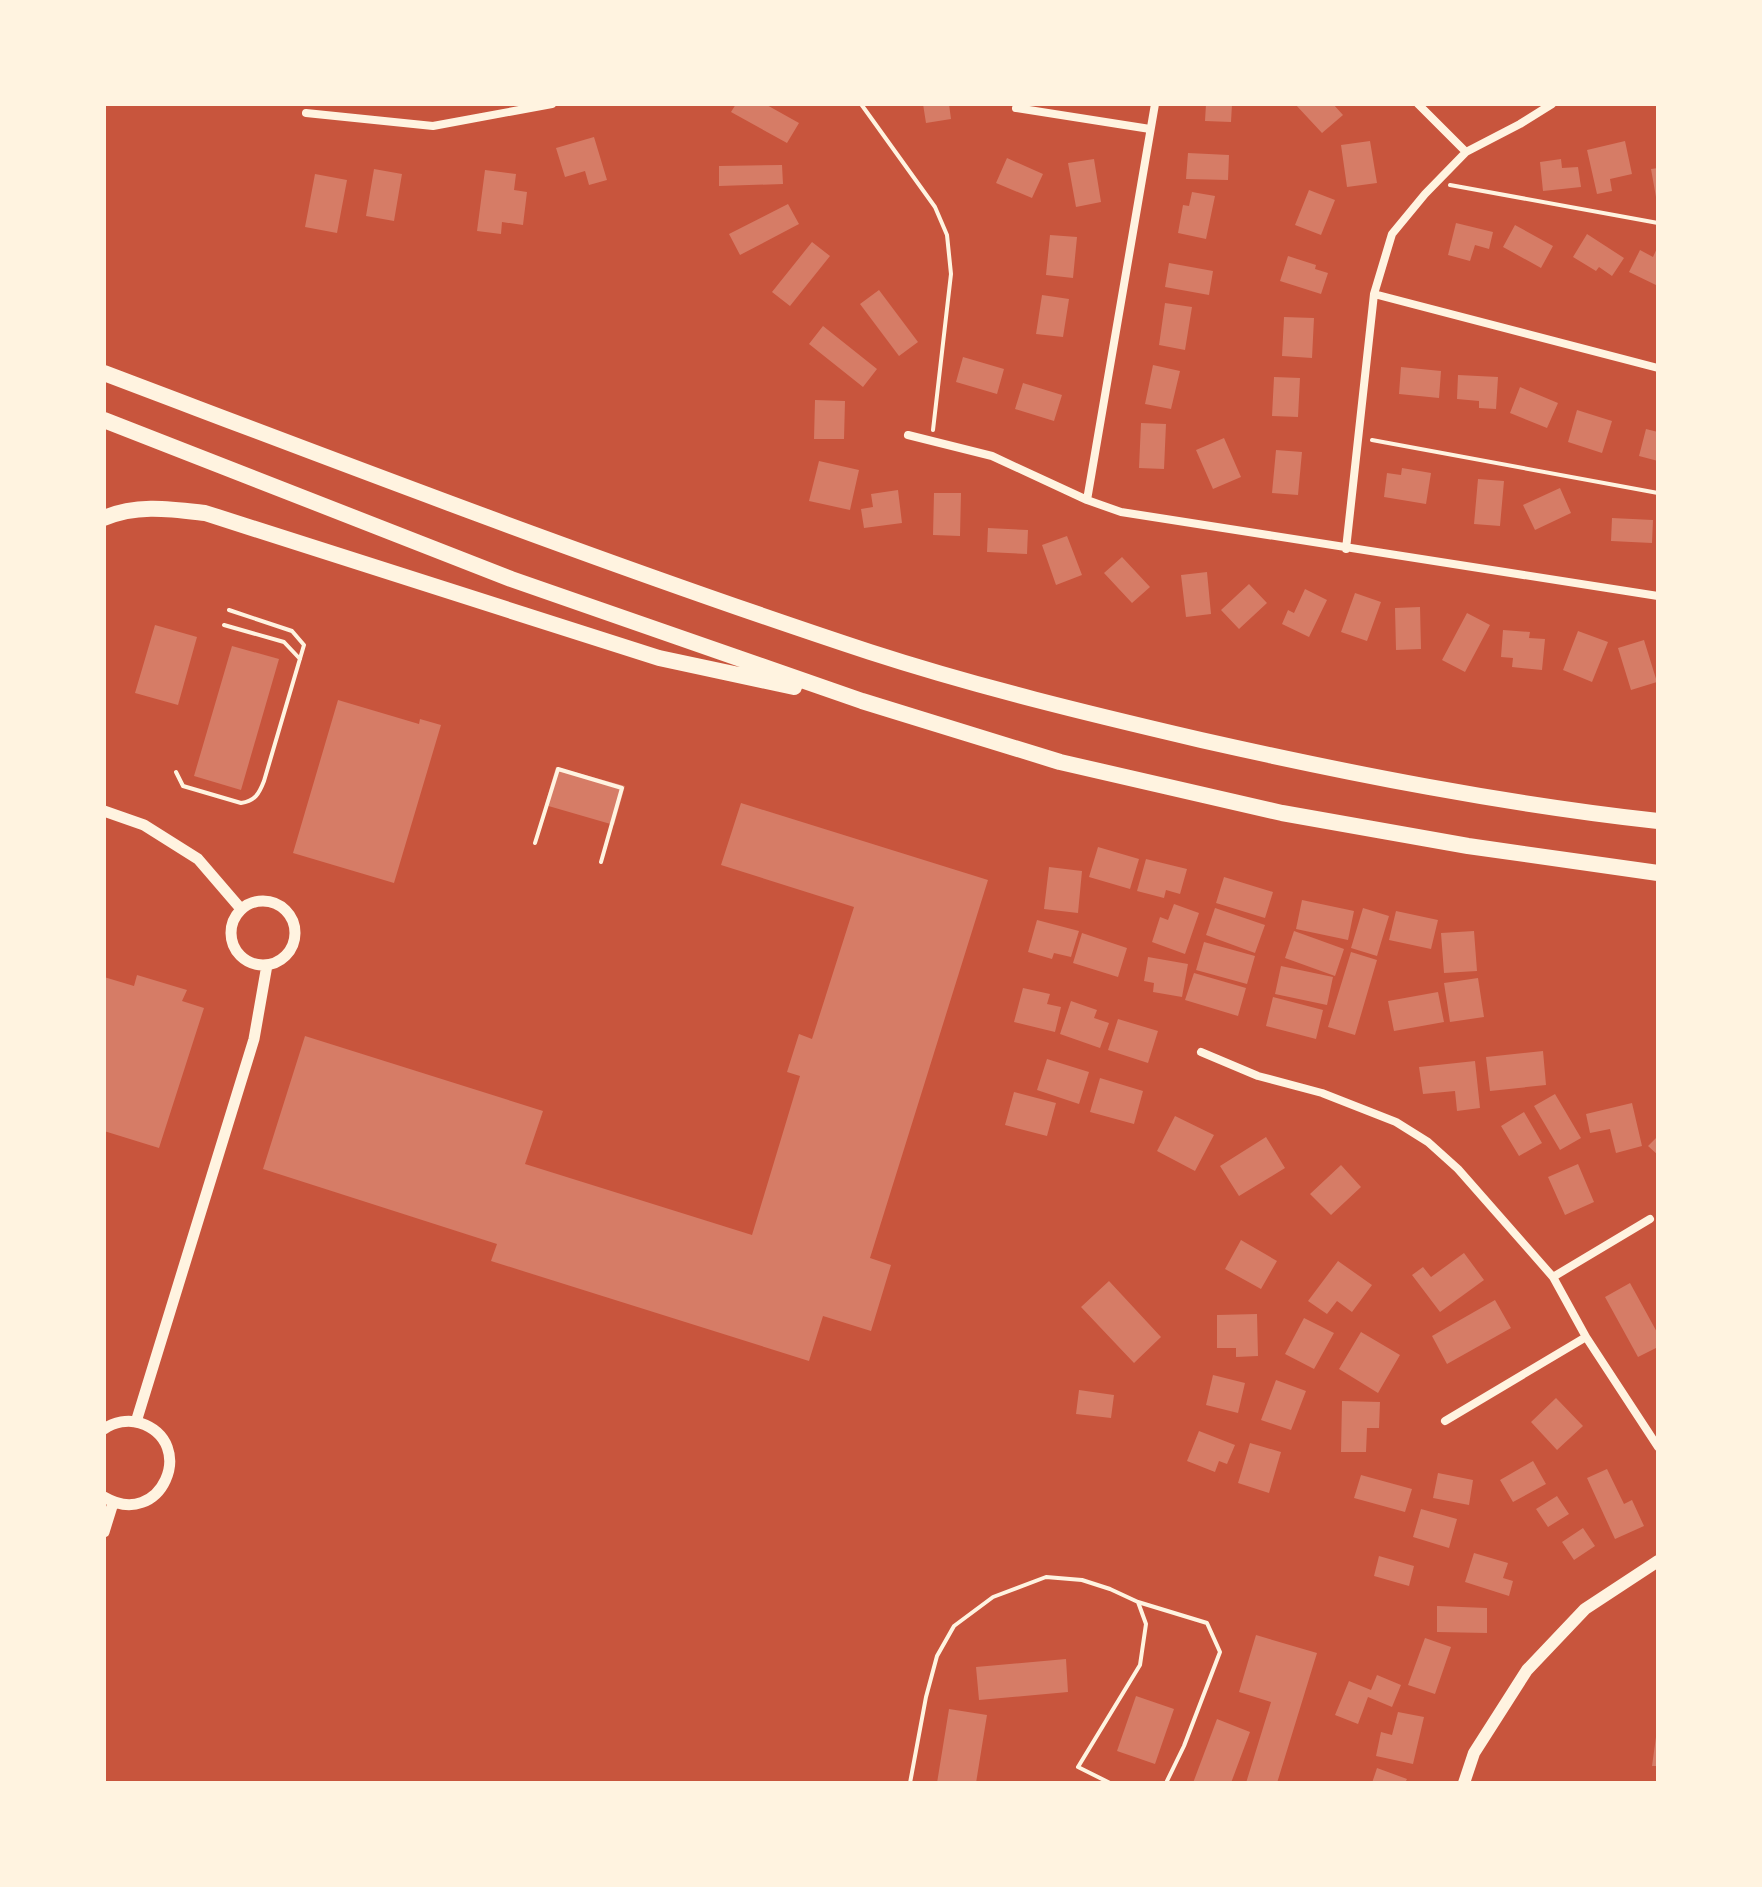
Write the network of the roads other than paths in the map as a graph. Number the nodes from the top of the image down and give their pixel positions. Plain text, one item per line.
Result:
1 (552, 104) edge
2 (1155, 104) edge
3 (1418, 104) edge
4 (1552, 104) edge
5 (1016, 108) dead end
6 (306, 113) dead end
7 (1150, 129) junction
8 (1466, 152) junction
9 (1374, 294) junction
10 (1658, 368) edge
11 (104, 373) edge
12 (104, 420) edge
13 (908, 435) dead end
14 (1087, 500) junction
15 (104, 518) edge
16 (1346, 549) junction
17 (1658, 596) edge
18 (229, 610) dead end
19 (224, 625) dead end
20 (300, 659) junction
21 (862, 701) junction
22 (176, 772) dead end
23 (104, 811) edge
24 (1658, 821) edge
25 (535, 843) dead end
26 (601, 862) dead end
27 (1656, 873) edge
28 (241, 909) junction
29 (267, 965) junction
30 (1201, 1052) dead end
31 (1650, 1219) dead end
32 (1553, 1277) junction
33 (1586, 1337) junction
34 (1445, 1421) dead end
35 (136, 1422) junction
36 (104, 1429) edge
37 (1658, 1447) edge
38 (109, 1500) edge
39 (104, 1532) edge
40 (1658, 1561) edge
41 (1138, 1602) junction
42 (910, 1783) edge
43 (1110, 1783) edge
44 (1166, 1783) edge
45 (1464, 1783) edge

1 - 6 street
2 - 7 street
3 - 8 street
4 - 8 street
5 - 7 street
7 - 14 street
8 - 9 street
9 - 10 street
9 - 16 street
11 - 24 highway
12 - 21 highway
13 - 14 street
14 - 16 street
15 - 21 highway
16 - 17 street
18 - 20 lane
19 - 20 lane
20 - 22 lane
21 - 27 highway
23 - 28 street
25 - 26 lane
28 - 29 street
28 - 29 street
29 - 35 street
30 - 32 street
31 - 32 street
32 - 33 street
33 - 34 street
33 - 37 street
35 - 36 street
35 - 38 street
38 - 39 street
40 - 45 main road
41 - 42 lane
41 - 43 lane
41 - 44 lane

